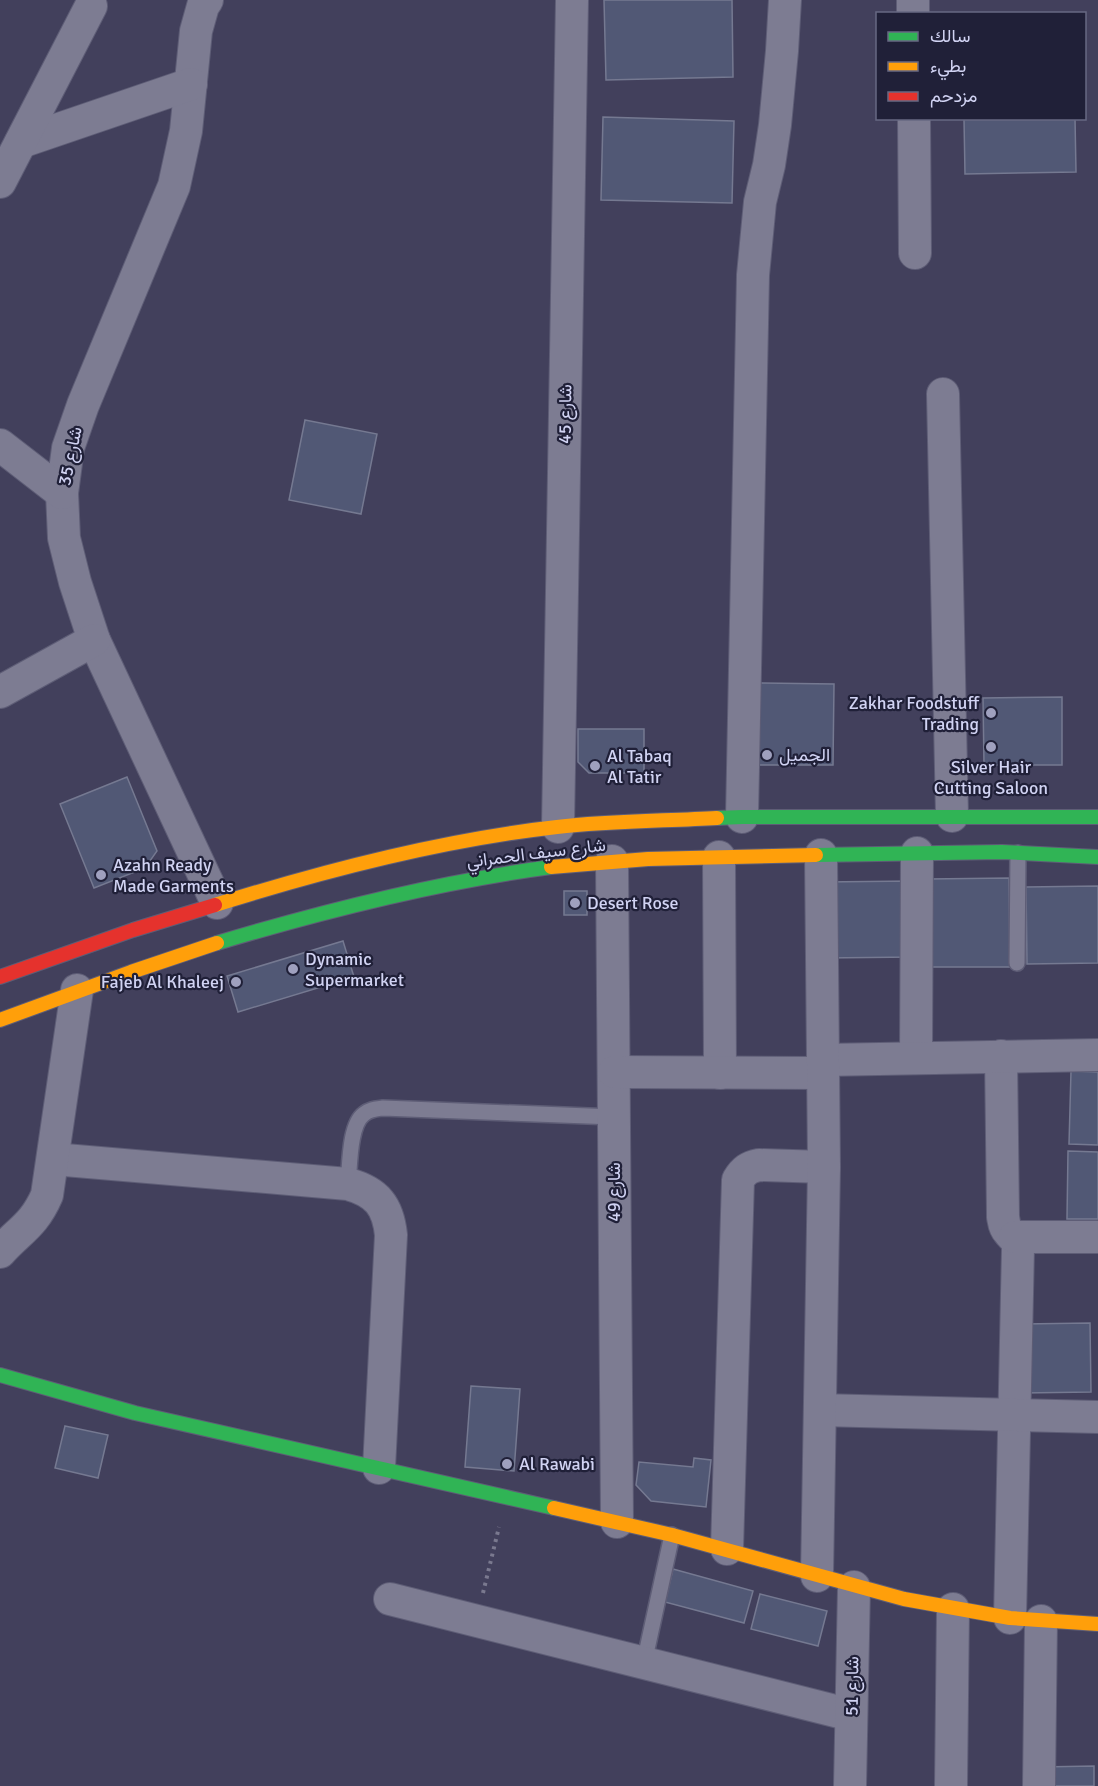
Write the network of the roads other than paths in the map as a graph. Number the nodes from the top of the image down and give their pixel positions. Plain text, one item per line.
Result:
1 (207, 0) edge
2 (572, 0) edge
3 (785, 0) edge
4 (91, 6) dead end
5 (191, 84) junction
6 (914, 120) edge
7 (21, 142) junction
8 (0, 182) edge
9 (915, 253) dead end
10 (943, 394) dead end
11 (0, 445) edge
12 (62, 493) junction
13 (94, 640) junction
14 (0, 692) edge
15 (952, 816) junction
16 (742, 817) junction
17 (1098, 817) edge
18 (558, 827) junction
19 (917, 853) junction
20 (1018, 853) junction
21 (821, 855) junction
22 (719, 857) junction
23 (1098, 857) edge
24 (612, 861) junction
25 (217, 903) junction
26 (1017, 963) dead end
27 (0, 977) edge
28 (77, 990) junction
29 (0, 1020) edge
30 (1098, 1055) edge
31 (1001, 1056) junction
32 (916, 1058) junction
33 (823, 1066) junction
34 (614, 1072) junction
35 (720, 1073) junction
36 (614, 1118) junction
37 (53, 1159) junction
38 (824, 1167) junction
39 (348, 1184) junction
40 (1015, 1237) junction
41 (1098, 1237) edge
42 (0, 1252) edge
43 (0, 1375) edge
44 (820, 1410) junction
45 (1015, 1415) junction
46 (1098, 1417) edge
47 (379, 1468) junction
48 (617, 1522) junction
49 (672, 1535) junction
50 (728, 1549) junction
51 (817, 1576) junction
52 (854, 1587) junction
53 (390, 1599) dead end
54 (953, 1609) junction
55 (1010, 1618) junction
56 (1041, 1621) junction
57 (1098, 1624) edge
58 (644, 1663) junction
59 (851, 1715) junction
60 (850, 1786) edge
61 (951, 1786) edge
62 (1039, 1786) edge

1 - 5 street, شارع 35
2 - 18 street, شارع 45
3 - 16 street
4 - 7 street
5 - 7 street
5 - 12 street, شارع 35
6 - 9 street
7 - 8 street
10 - 15 street
11 - 12 street
12 - 13 street, شارع 35
13 - 14 street
13 - 25 street, شارع 35
15 - 16 street, شارع سيف الحمراني
15 - 17 street, شارع سيف الحمراني
16 - 18 street, شارع سيف الحمراني
18 - 25 street, شارع سيف الحمراني
19 - 20 street, شارع سيف الحمراني
19 - 21 street, شارع سيف الحمراني
19 - 32 street
20 - 23 street, شارع سيف الحمراني
20 - 26 lane
21 - 22 street, شارع سيف الحمراني
21 - 33 street
22 - 24 street, شارع سيف الحمراني
22 - 35 street
24 - 28 street, شارع سيف الحمراني
24 - 34 street, شارع 49
25 - 27 street, شارع سيف الحمراني
28 - 29 street, شارع سيف الحمراني
28 - 37 street
30 - 31 street
31 - 32 street
31 - 40 street
32 - 33 street
33 - 35 street
33 - 38 street
34 - 35 street
34 - 36 street, شارع 49
36 - 39 lane
36 - 48 street, شارع 49
37 - 39 street
37 - 42 street
38 - 44 street
38 - 50 street
39 - 47 street
40 - 41 street
40 - 45 street
43 - 47 street
44 - 45 street
44 - 51 street
45 - 46 street
45 - 55 street
47 - 48 street
48 - 49 street
49 - 50 street
49 - 58 lane
50 - 51 street
51 - 52 street
52 - 54 street
52 - 59 street, شارع 51
53 - 58 street
54 - 55 street
54 - 61 street
55 - 56 street
56 - 57 street
56 - 62 street
58 - 59 street
59 - 60 street, شارع 51

